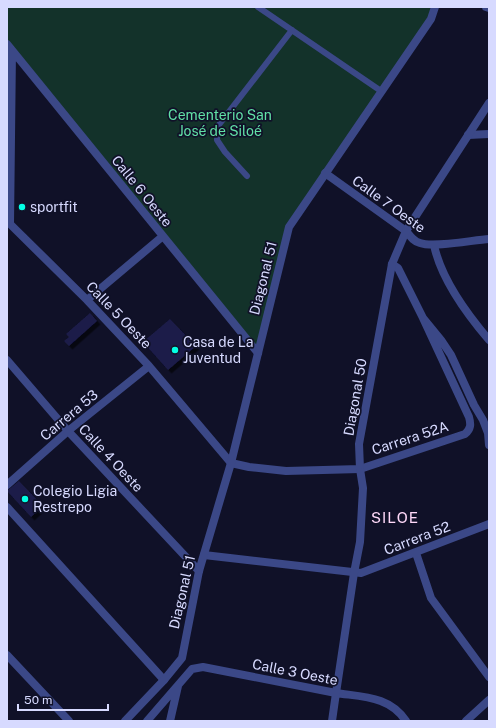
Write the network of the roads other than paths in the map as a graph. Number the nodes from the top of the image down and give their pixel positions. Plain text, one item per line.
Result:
1 (258, 7) edge
2 (436, 7) edge
3 (292, 30) junction
4 (9, 49) edge
5 (381, 91) junction
6 (489, 103) edge
7 (489, 134) edge
8 (468, 135) junction
9 (325, 173) junction
10 (248, 176) dead end
11 (9, 225) edge
12 (406, 231) junction
13 (163, 236) junction
14 (489, 239) edge
15 (434, 245) junction
16 (392, 264) junction
17 (87, 300) junction
18 (423, 318) junction
19 (489, 340) edge
20 (258, 353) junction
21 (7, 360) edge
22 (148, 366) junction
23 (68, 431) junction
24 (489, 445) edge
25 (231, 463) junction
26 (360, 469) junction
27 (7, 485) edge
28 (7, 507) edge
29 (489, 524) edge
30 (416, 553) junction
31 (204, 555) junction
32 (199, 571) junction
33 (354, 573) junction
34 (7, 655) edge
35 (489, 676) edge
36 (164, 680) junction
37 (178, 685) junction
38 (336, 694) junction
39 (489, 700) edge
40 (69, 721) edge
41 (125, 721) edge
42 (147, 721) edge
43 (170, 721) edge
44 (332, 721) edge
45 (406, 721) edge
46 (466, 721) edge

1 - 3 lane
2 - 5 street, Diagonal 51
3 - 5 lane
3 - 10 lane
4 - 11 street, Calle 5 Oeste
4 - 13 street, Calle 6 Oeste
5 - 9 street, Diagonal 51
6 - 8 street, Diagonal 50
7 - 8 street
8 - 12 street, Diagonal 50
9 - 12 street, Calle 7 Oeste
9 - 20 street, Diagonal 51
11 - 17 street, Calle 5 Oeste
12 - 15 street, Calle 7 Oeste
12 - 16 street, Diagonal 50
13 - 17 street
13 - 20 street, Calle 6 Oeste
14 - 15 street, Calle 7 Oeste
15 - 19 street
16 - 18 street
16 - 26 street, Diagonal 50
17 - 22 street, Calle 5 Oeste
18 - 24 street
18 - 26 street, Carrera 52A
20 - 25 street, Diagonal 51
21 - 23 street, Calle 4 Oeste
22 - 23 street, Carrera 53
22 - 25 street, Calle 5 Oeste
23 - 27 street, Carrera 53
23 - 32 street, Calle 4 Oeste
25 - 26 street
25 - 31 street, Diagonal 51
26 - 33 street, Diagonal 50
28 - 36 street
29 - 30 street, Carrera 52
30 - 33 street, Carrera 52
30 - 35 street
31 - 32 street, Diagonal 51
31 - 33 street
32 - 36 street, Diagonal 51
33 - 38 street, Diagonal 50
34 - 40 street
36 - 41 street
37 - 38 street, Calle 3 Oeste
37 - 42 street
37 - 43 street
38 - 44 street, Diagonal 50
38 - 45 street, Calle 3 Oeste
39 - 46 street

